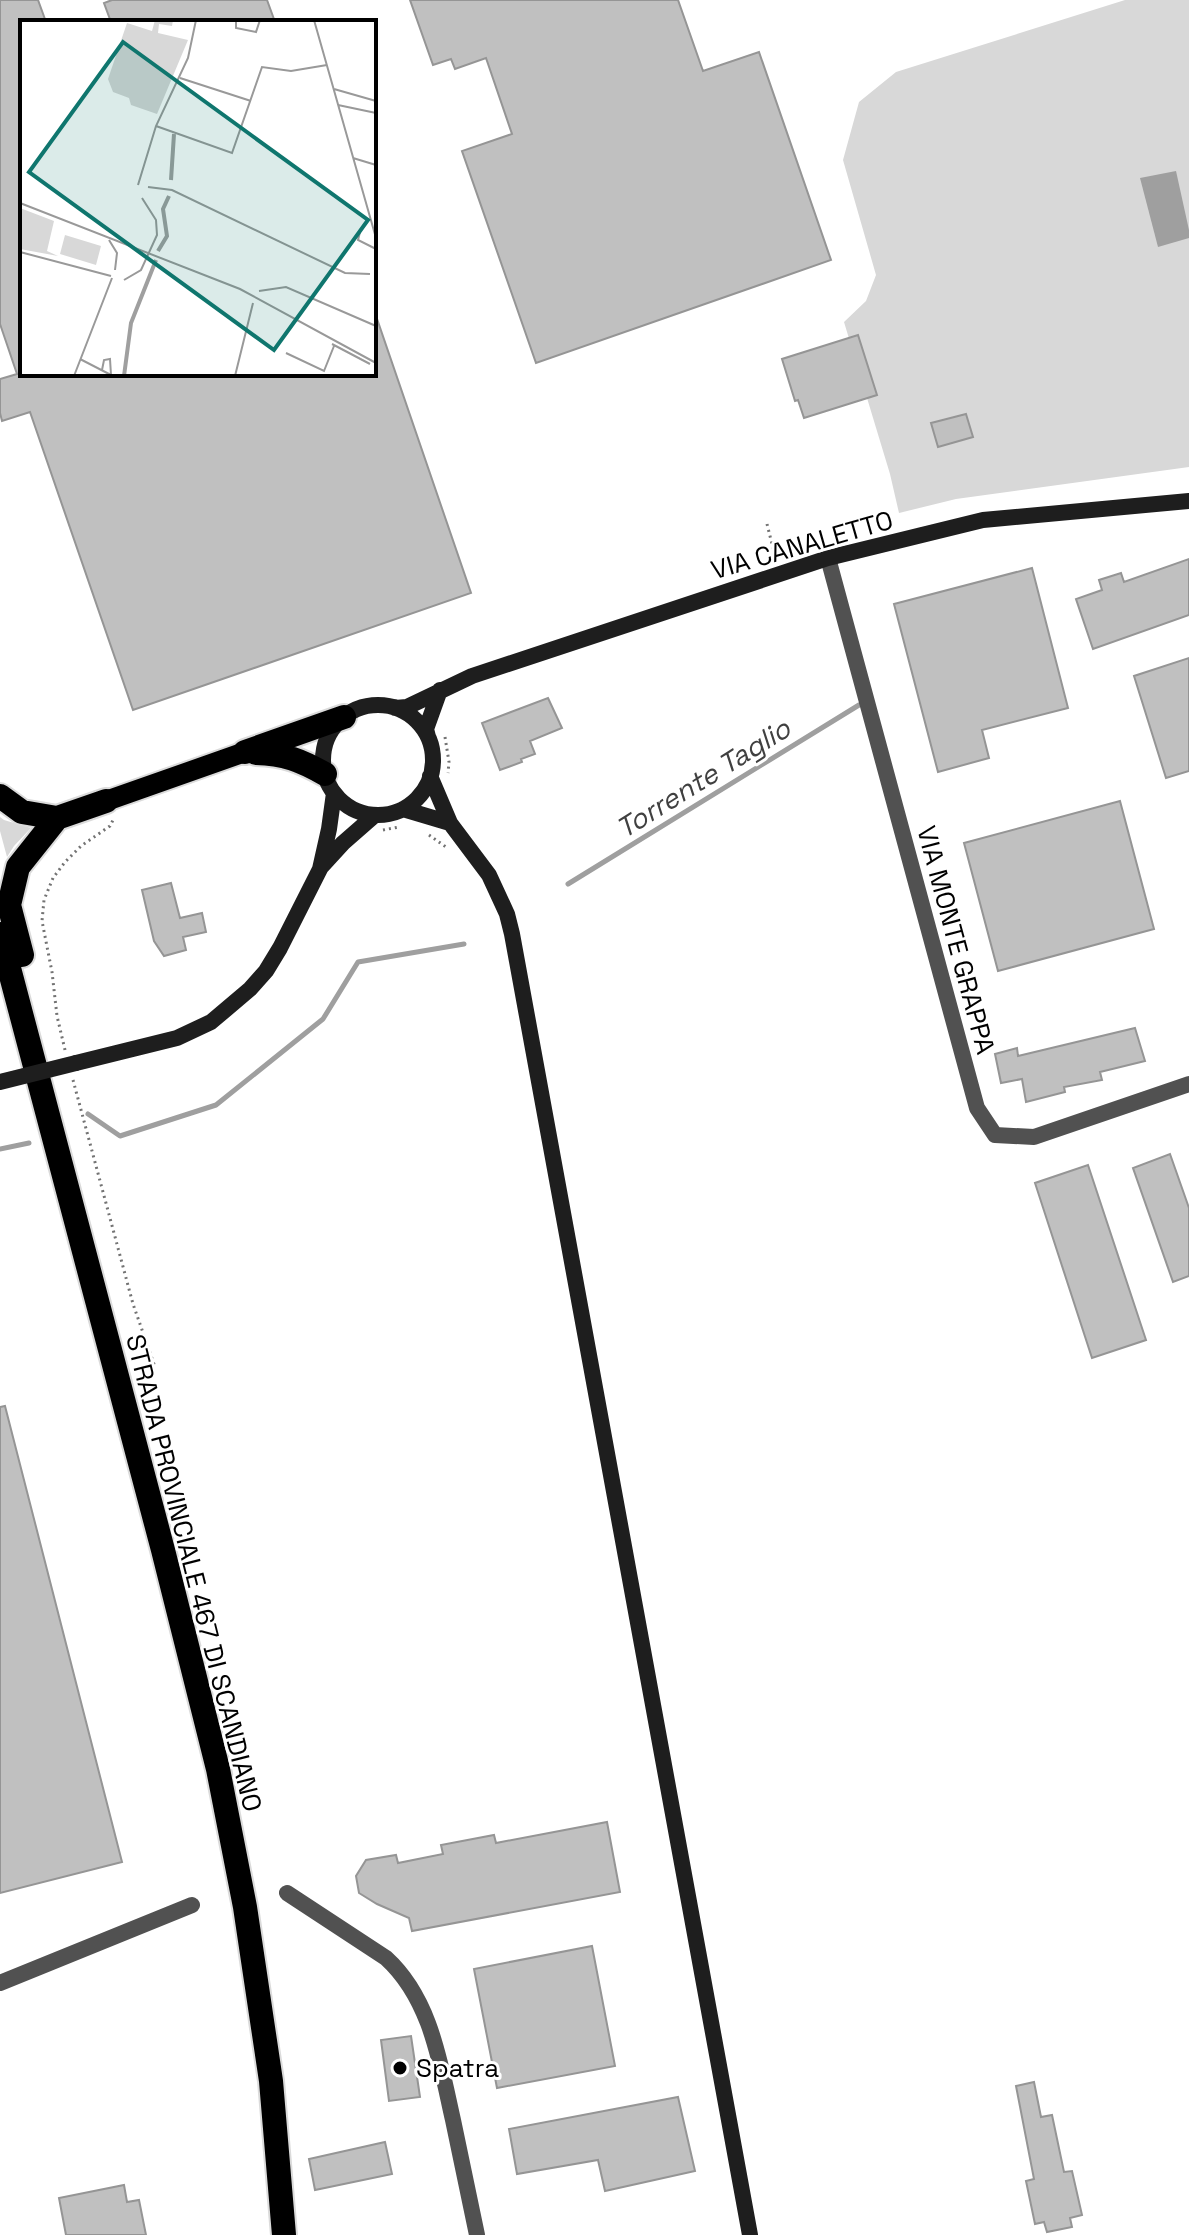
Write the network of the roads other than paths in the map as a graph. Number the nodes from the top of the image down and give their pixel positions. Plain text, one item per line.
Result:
1 (1189, 501) edge
2 (828, 558) junction
3 (440, 690) junction
4 (395, 708) junction
5 (344, 717) junction
6 (431, 747) junction
7 (245, 752) junction
8 (430, 776) junction
9 (329, 783) junction
10 (0, 796) edge
11 (106, 801) joint
12 (403, 809) junction
13 (375, 815) junction
14 (57, 818) junction
15 (450, 823) junction
16 (320, 869) junction
17 (0, 934) edge
18 (0, 983) edge
19 (0, 1082) edge
20 (1189, 1084) edge
21 (50, 1126) junction
22 (287, 1893) dead end
23 (192, 1905) dead end
24 (0, 1983) edge
25 (284, 2235) edge
26 (477, 2235) edge
27 (750, 2235) edge

1 - 2 main road, VIA CANALETTO
2 - 3 main road, VIA CANALETTO
2 - 20 street, VIA MONTE GRAPPA
3 - 4 main road, VIA CANALETTO
3 - 6 main road
4 - 5 main road
4 - 6 main road
5 - 7 highway
5 - 9 main road
6 - 8 main road
7 - 9 highway
7 - 11 main road
8 - 12 main road
8 - 15 main road
9 - 13 main road
9 - 16 main road
10 - 14 highway
11 - 14 highway
12 - 13 main road
12 - 15 main road
13 - 16 main road
14 - 21 highway
15 - 27 main road
16 - 19 main road, bridge
17 - 21 highway, STRADA PROVINCIALE 467 DI SCANDIANO
18 - 21 highway
21 - 25 highway, STRADA PROVINCIALE 467 DI SCANDIANO
22 - 26 street
23 - 24 street

